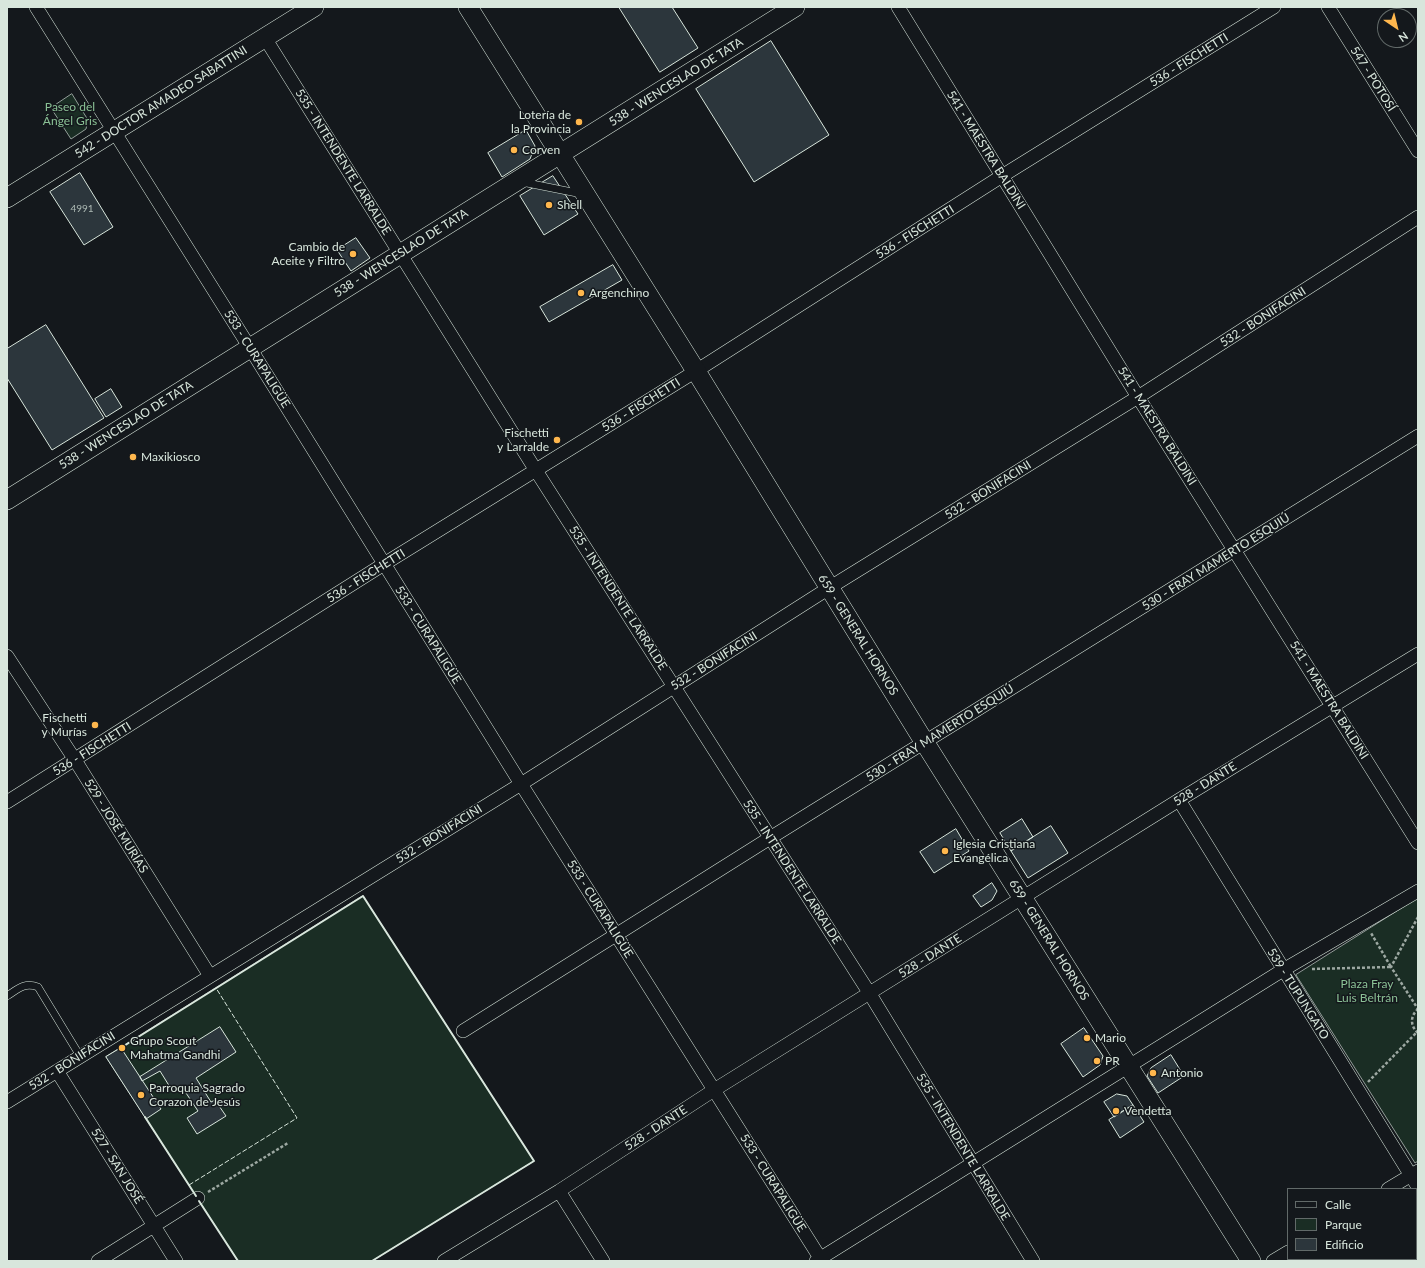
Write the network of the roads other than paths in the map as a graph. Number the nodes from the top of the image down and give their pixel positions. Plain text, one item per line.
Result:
1 (36, 7) edge
2 (314, 7) edge
3 (468, 7) edge
4 (796, 7) edge
5 (898, 7) edge
6 (1274, 7) edge
7 (1328, 7) edge
8 (265, 38) junction
9 (114, 131) junction
10 (1418, 151) edge
11 (560, 154) junction
12 (1002, 176) junction
13 (517, 181) junction
14 (586, 195) junction
15 (7, 198) edge
16 (1418, 218) edge
17 (400, 254) junction
18 (250, 348) junction
19 (696, 371) junction
20 (1138, 397) junction
21 (1418, 436) edge
22 (535, 469) junction
23 (7, 500) edge
24 (1235, 550) junction
25 (384, 564) junction
26 (829, 588) junction
27 (1418, 654) edge
28 (7, 656) edge
29 (674, 686) junction
30 (1333, 706) junction
31 (925, 743) junction
32 (75, 760) junction
33 (521, 784) junction
34 (1179, 800) junction
35 (7, 802) edge
36 (770, 838) junction
37 (1418, 843) edge
38 (1418, 891) edge
39 (1023, 898) junction
40 (616, 936) junction
41 (1283, 970) junction
42 (210, 976) junction
43 (870, 994) junction
44 (7, 996) edge
45 (463, 1031) dead end
46 (80, 1056) junction
47 (1129, 1066) junction
48 (57, 1071) junction
49 (714, 1090) junction
50 (7, 1102) edge
51 (974, 1164) junction
52 (1414, 1173) edge
53 (1418, 1187) edge
54 (1390, 1188) edge
55 (559, 1190) junction
56 (198, 1198) road end
57 (154, 1226) junction
58 (1287, 1253) edge
59 (819, 1260) edge
60 (98, 1261) edge
61 (176, 1261) edge
62 (444, 1261) edge
63 (603, 1261) edge
64 (1033, 1261) edge
65 (1251, 1261) edge
66 (1273, 1261) edge

1 - 9 street, 533 - CURAPALIGÜE
2 - 8 street, 542 - DOCTOR AMADEO SABATTINI
3 - 11 street, 659 - GENERAL HORNOS
4 - 11 street, 538 - WENCESLAO DE TATA
5 - 12 street, 541 - MAESTRA BALDINI
6 - 12 street, 536 - FISCHETTI
7 - 10 street, 547 - POTOSÍ
8 - 9 street, 542 - DOCTOR AMADEO SABATTINI
8 - 17 street, 535 - INTENDENTE LARRALDE
9 - 15 street, 542 - DOCTOR AMADEO SABATTINI
9 - 18 street, 533 - CURAPALIGÜE
11 - 13 street, 538 - WENCESLAO DE TATA
11 - 14 street, 659 - GENERAL HORNOS
12 - 19 street, 536 - FISCHETTI
12 - 20 street, 541 - MAESTRA BALDINI
13 - 14 lane
13 - 17 street, 538 - WENCESLAO DE TATA
14 - 19 street, 659 - GENERAL HORNOS
16 - 20 street, 532 - BONIFACINI
17 - 18 street, 538 - WENCESLAO DE TATA
17 - 22 street, 535 - INTENDENTE LARRALDE
18 - 23 street, 538 - WENCESLAO DE TATA
18 - 25 street, 533 - CURAPALIGÜE
19 - 22 street, 536 - FISCHETTI
19 - 26 street, 659 - GENERAL HORNOS
20 - 24 street, 541 - MAESTRA BALDINI
20 - 26 street, 532 - BONIFACINI
21 - 24 street, 530 - FRAY MAMERTO ESQUIÚ
22 - 25 street, 536 - FISCHETTI
22 - 29 street, 535 - INTENDENTE LARRALDE
24 - 30 street, 541 - MAESTRA BALDINI
24 - 31 street, 530 - FRAY MAMERTO ESQUIÚ
25 - 32 street, 536 - FISCHETTI
25 - 33 street, 533 - CURAPALIGÜE
26 - 29 street, 532 - BONIFACINI
26 - 31 street, 659 - GENERAL HORNOS
27 - 30 street, 528 - DANTE
28 - 32 street, 529 - JOSÉ MURÍAS
29 - 33 street, 532 - BONIFACINI
29 - 36 street, 535 - INTENDENTE LARRALDE
30 - 34 street, 528 - DANTE
30 - 37 street, 541 - MAESTRA BALDINI
31 - 36 street, 530 - FRAY MAMERTO ESQUIÚ
31 - 39 street, 659 - GENERAL HORNOS
32 - 35 street, 536 - FISCHETTI
32 - 42 street, 529 - JOSÉ MURÍAS
33 - 40 street, 533 - CURAPALIGÜE
33 - 42 street, 532 - BONIFACINI
34 - 39 street, 528 - DANTE
34 - 41 street, 539 - TUPUNGATO
36 - 40 street, 530 - FRAY MAMERTO ESQUIÚ
36 - 43 street, 535 - INTENDENTE LARRALDE
38 - 41 street
39 - 43 street, 528 - DANTE
39 - 47 street, 659 - GENERAL HORNOS
40 - 45 street, 530 - FRAY MAMERTO ESQUIÚ
40 - 49 street, 533 - CURAPALIGÜE
41 - 47 street
41 - 52 street, 539 - TUPUNGATO
42 - 46 street, 532 - BONIFACINI
43 - 49 street, 528 - DANTE
43 - 51 street, 535 - INTENDENTE LARRALDE
44 - 46 lane
46 - 48 street, 532 - BONIFACINI
47 - 51 street
47 - 65 street, 659 - GENERAL HORNOS
48 - 50 street, 532 - BONIFACINI
48 - 57 street, 527 - SAN JOSÉ
49 - 55 street, 528 - DANTE
49 - 59 street, 533 - CURAPALIGÜE
51 - 59 street
51 - 64 street, 535 - INTENDENTE LARRALDE
52 - 53 street, 539 - TUPUNGATO
52 - 54 street
55 - 62 street, 528 - DANTE
55 - 63 street
56 - 57 street
57 - 60 street
57 - 61 street, 527 - SAN JOSÉ
58 - 66 street

